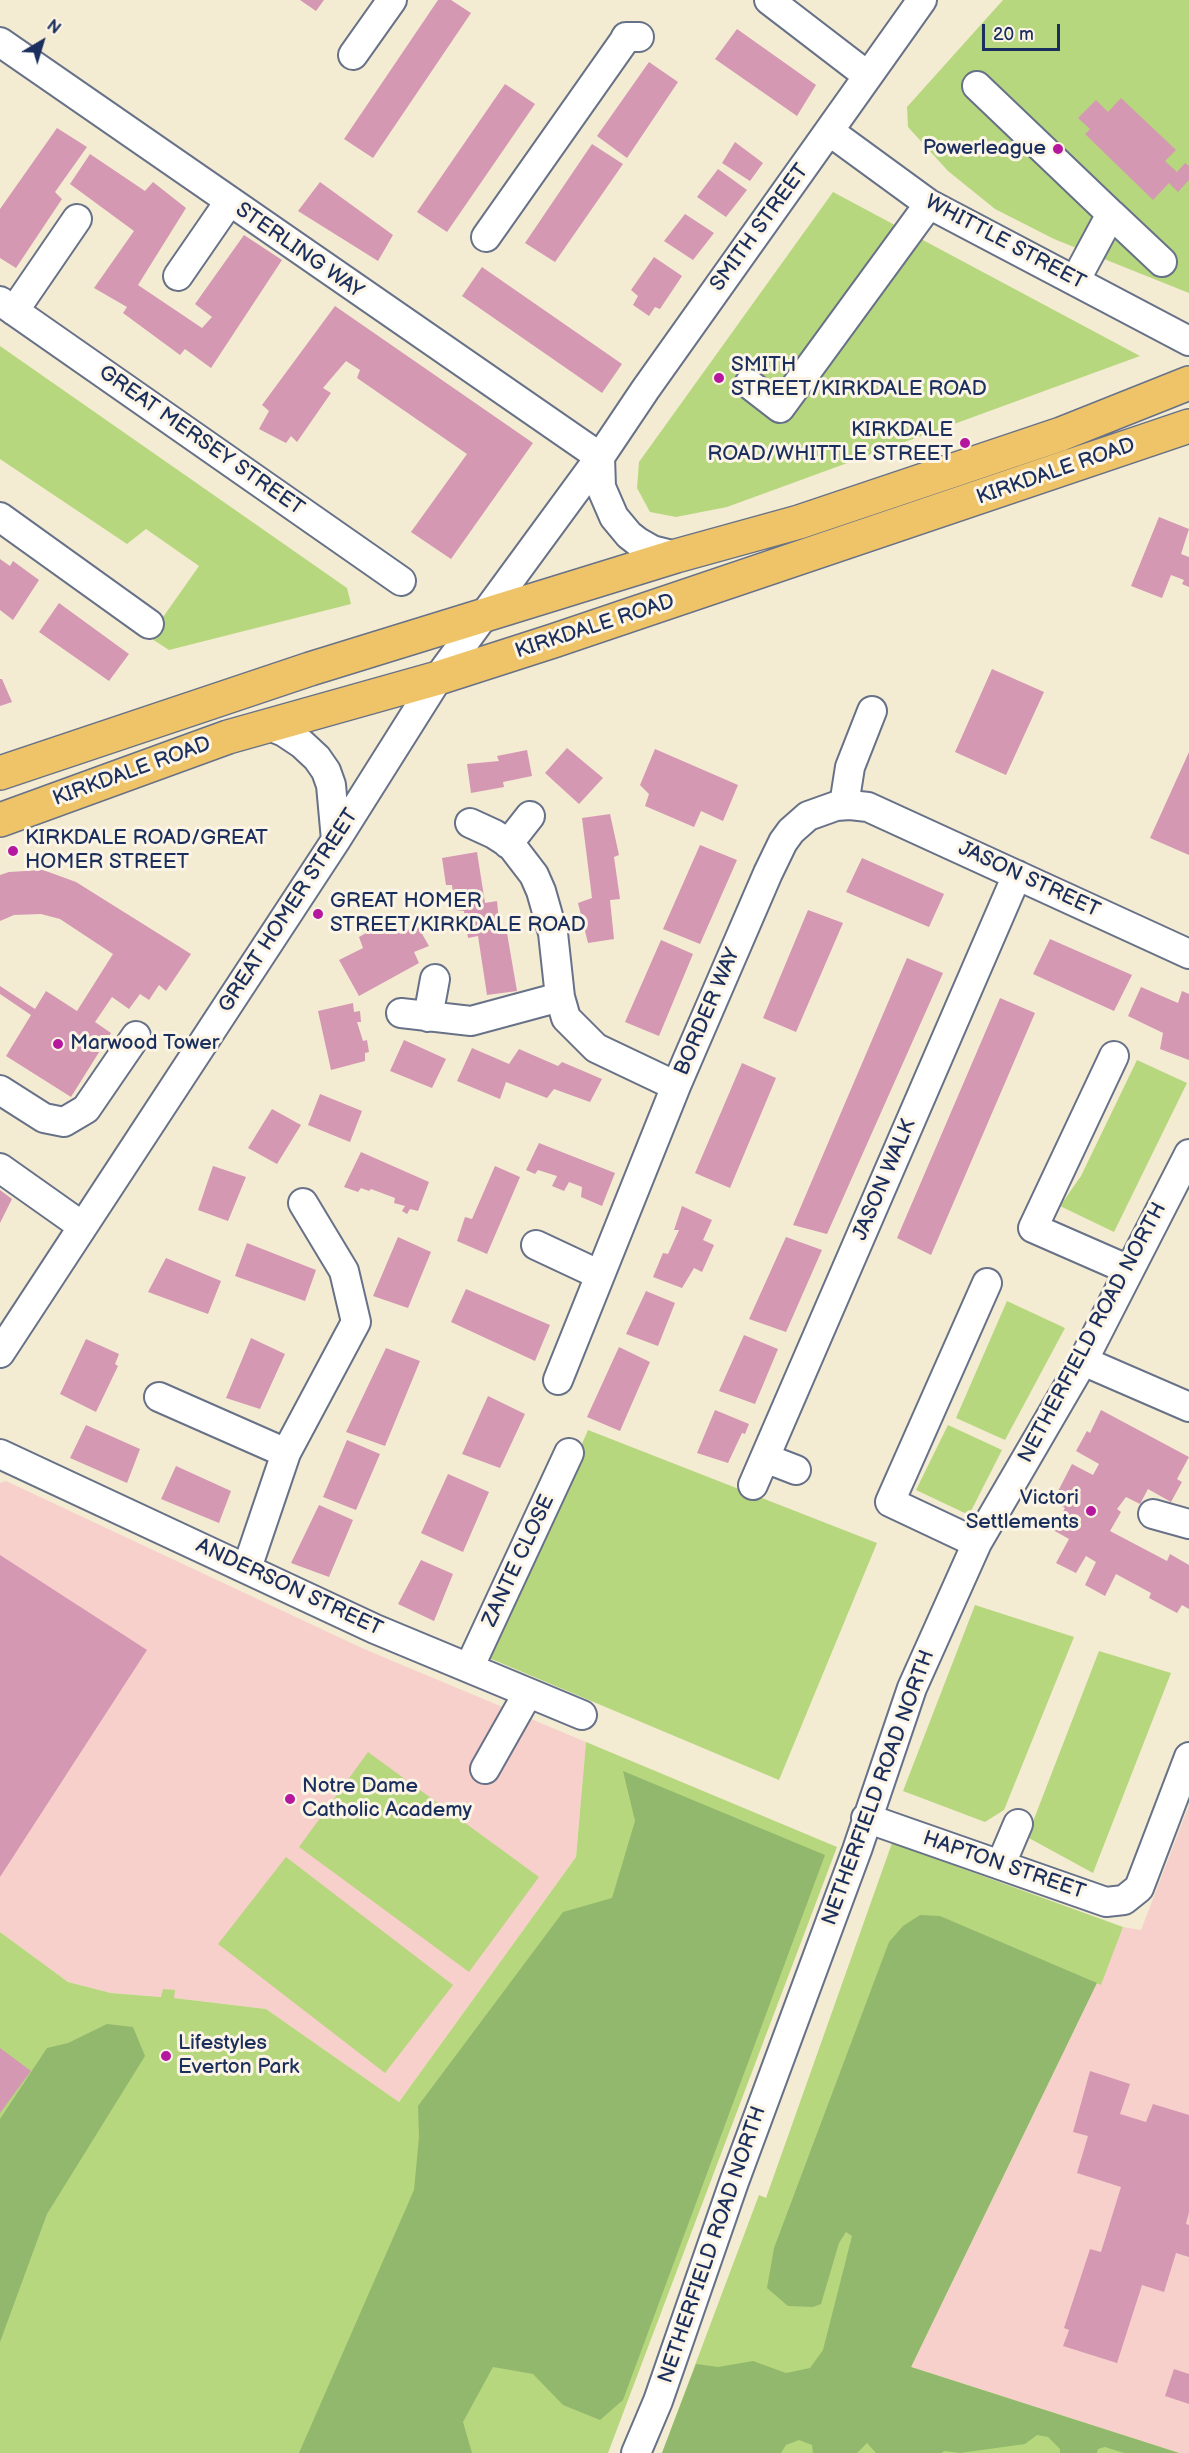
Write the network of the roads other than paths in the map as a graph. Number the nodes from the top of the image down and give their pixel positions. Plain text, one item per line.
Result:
1 (769, 0) edge
2 (922, 0) edge
3 (389, 1) edge
4 (639, 37) dead end
5 (0, 42) edge
6 (353, 55) dead end
7 (868, 76) junction
8 (977, 86) dead end
9 (829, 131) junction
10 (229, 202) junction
11 (929, 204) junction
12 (1112, 214) junction
13 (77, 219) dead end
14 (486, 237) dead end
15 (1162, 262) dead end
16 (178, 276) dead end
17 (1075, 281) junction
18 (7, 306) edge
19 (1189, 341) edge
20 (1189, 383) edge
21 (749, 384) dead end
22 (1189, 426) edge
23 (600, 458) junction
24 (0, 517) edge
25 (676, 556) junction
26 (401, 581) dead end
27 (487, 613) junction
28 (149, 624) dead end
29 (438, 678) junction
30 (872, 711) dead end
31 (267, 725) junction
32 (0, 772) edge
33 (856, 806) junction
34 (530, 816) dead end
35 (0, 820) edge
36 (470, 823) dead end
37 (336, 840) junction
38 (508, 844) junction
39 (1017, 875) junction
40 (1189, 954) edge
41 (435, 980) dead end
42 (560, 996) junction
43 (136, 1036) dead end
44 (1114, 1056) dead end
45 (676, 1086) junction
46 (0, 1090) edge
47 (1189, 1154) edge
48 (0, 1168) edge
49 (303, 1203) dead end
50 (82, 1226) junction
51 (536, 1245) dead end
52 (1129, 1270) junction
53 (600, 1275) junction
54 (987, 1283) dead end
55 (0, 1353) edge
56 (1083, 1360) junction
57 (558, 1380) dead end
58 (159, 1397) dead end
59 (1189, 1407) edge
60 (286, 1453) junction
61 (569, 1453) dead end
62 (0, 1454) edge
63 (765, 1458) junction
64 (796, 1470) dead end
65 (753, 1485) dead end
66 (1153, 1514) dead end
67 (1189, 1524) edge
68 (977, 1543) junction
69 (247, 1568) junction
70 (469, 1668) junction
71 (528, 1693) junction
72 (582, 1714) dead end
73 (1189, 1757) edge
74 (485, 1768) dead end
75 (866, 1818) junction
76 (1018, 1824) dead end
77 (1001, 1864) junction
78 (636, 2453) edge

1 - 7 street
2 - 7 street, SMITH STREET
3 - 6 street
4 - 14 street
5 - 10 street, STERLING WAY
7 - 9 street, SMITH STREET
8 - 12 street
9 - 11 street, WHITTLE STREET
9 - 23 street, SMITH STREET
10 - 16 street
10 - 23 street, STERLING WAY
11 - 17 street, WHITTLE STREET
11 - 21 street
12 - 15 street
12 - 17 street
13 - 18 street
17 - 19 street, WHITTLE STREET
18 - 26 street, GREAT MERSEY STREET
20 - 25 highway, KIRKDALE ROAD
22 - 29 highway, KIRKDALE ROAD
23 - 25 street
23 - 27 street, SMITH STREET
24 - 28 street
25 - 27 highway, KIRKDALE ROAD
27 - 29 street, GREAT HOMER STREET
27 - 32 highway, KIRKDALE ROAD
29 - 31 highway, KIRKDALE ROAD
29 - 37 street, GREAT HOMER STREET
30 - 33 street
31 - 35 highway, KIRKDALE ROAD
31 - 37 street
33 - 39 street, JASON STREET
33 - 45 street, BORDER WAY
34 - 38 street
36 - 38 street
37 - 50 street, GREAT HOMER STREET
38 - 42 street
39 - 40 street, JASON STREET
39 - 63 street, JASON WALK
41 - 42 street
42 - 45 street
43 - 46 street
44 - 52 street
45 - 53 street, BORDER WAY
47 - 52 street, NETHERFIELD ROAD NORTH
48 - 50 street
49 - 60 street
50 - 55 street, GREAT HOMER STREET
51 - 53 street
52 - 56 street, NETHERFIELD ROAD NORTH
53 - 57 street, BORDER WAY
54 - 68 street
56 - 59 street
56 - 68 street, NETHERFIELD ROAD NORTH
58 - 60 street
60 - 69 street
61 - 70 street, ZANTE CLOSE
62 - 69 street, ANDERSON STREET
63 - 64 street
63 - 65 street, JASON WALK
66 - 67 street
68 - 75 street, NETHERFIELD ROAD NORTH
69 - 70 street, ANDERSON STREET
70 - 71 street, ANDERSON STREET
71 - 72 street, ANDERSON STREET
71 - 74 street
73 - 77 street, HAPTON STREET
75 - 77 street, HAPTON STREET
75 - 78 street, NETHERFIELD ROAD NORTH
76 - 77 street

